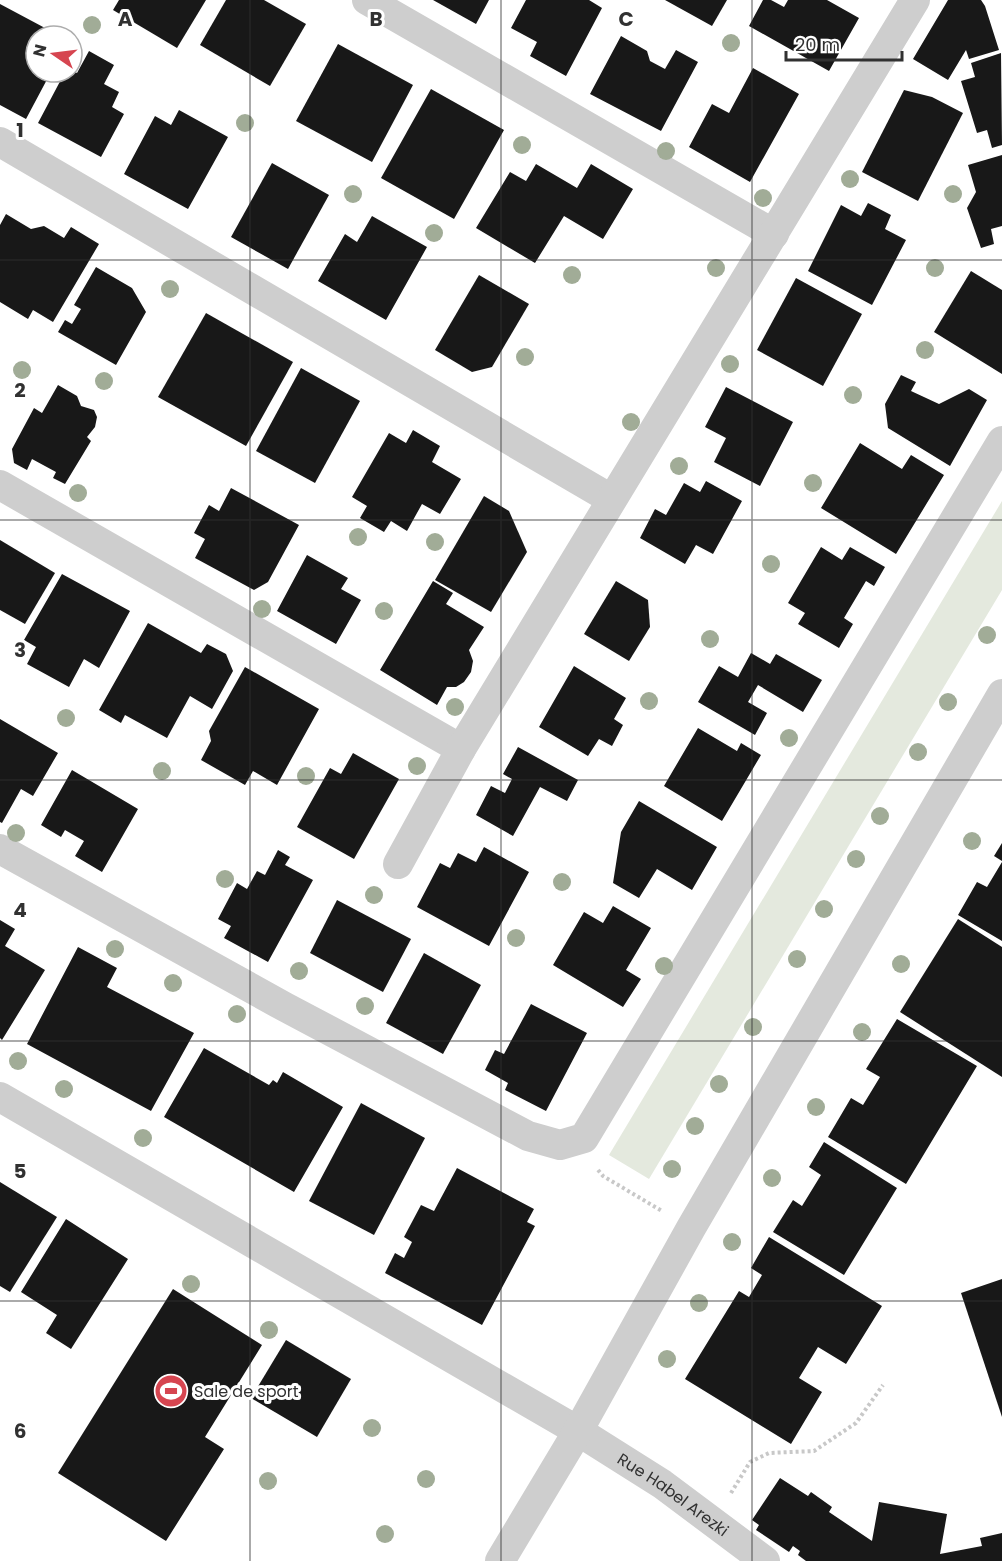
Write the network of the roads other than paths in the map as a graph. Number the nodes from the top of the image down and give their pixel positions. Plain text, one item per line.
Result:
1 (368, 0) edge
2 (915, 0) edge
3 (0, 141) edge
4 (774, 234) junction
5 (1002, 441) edge
6 (0, 486) edge
7 (611, 500) junction
8 (1002, 694) edge
9 (461, 749) junction
10 (0, 849) edge
11 (398, 864) dead end
12 (0, 1097) edge
13 (578, 1431) junction
14 (500, 1561) edge
15 (765, 1561) edge

1 - 4 street
2 - 4 street
3 - 7 street
4 - 7 street
5 - 10 street
6 - 9 street
7 - 9 street
8 - 13 street
9 - 11 street
12 - 13 street, Rue Habel Arezki
13 - 14 street
13 - 15 street, Rue Habel Arezki

